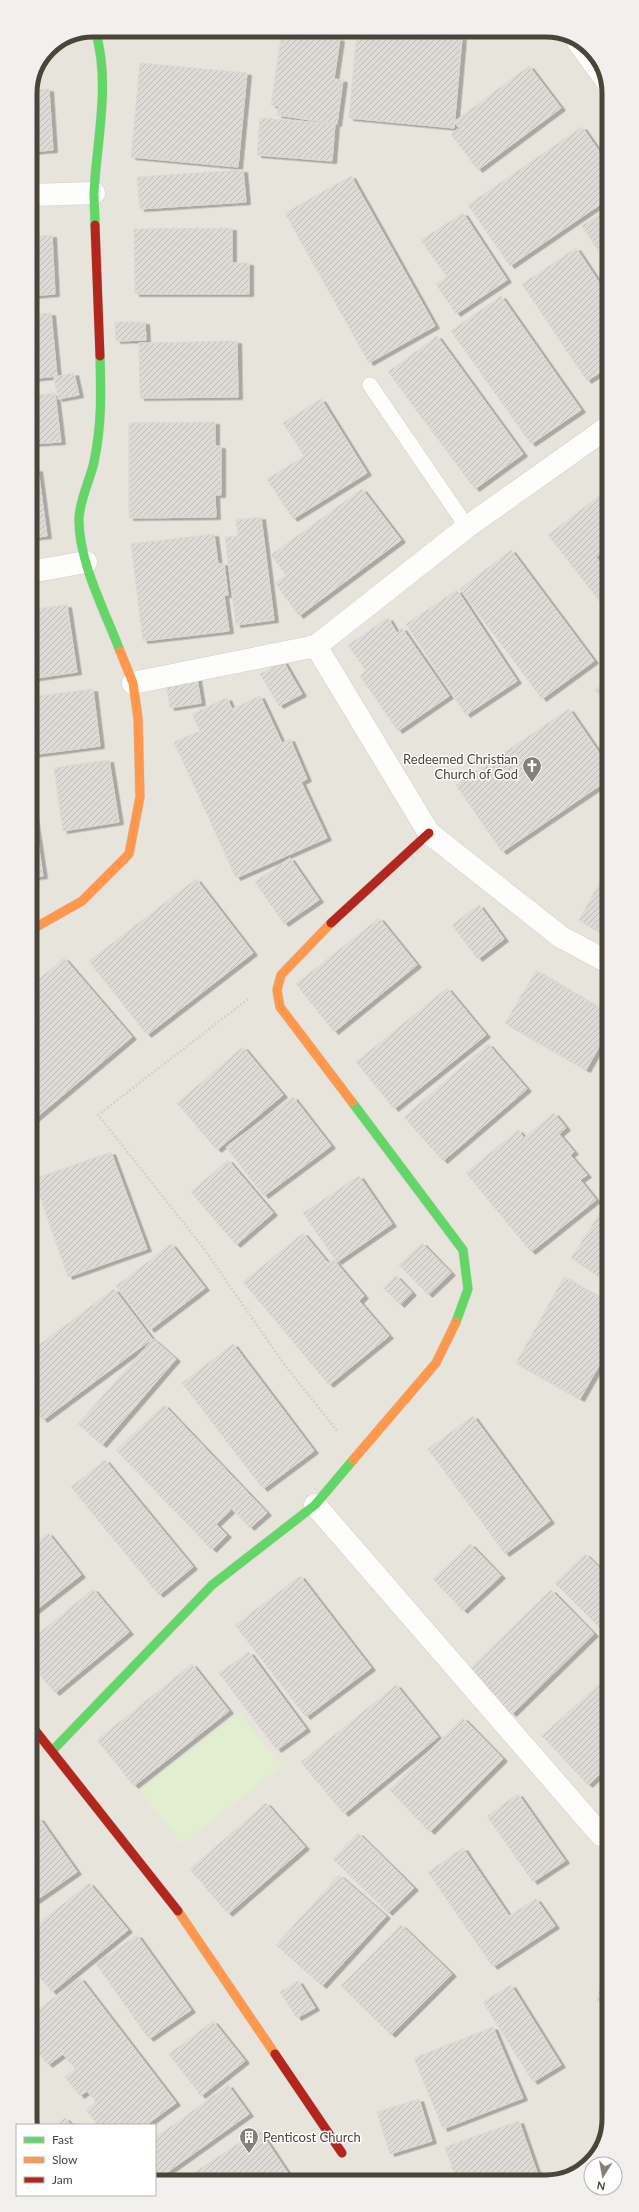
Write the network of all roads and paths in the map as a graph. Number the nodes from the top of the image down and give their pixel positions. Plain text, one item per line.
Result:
1 (97, 37) edge
2 (94, 192) junction
3 (37, 195) edge
4 (370, 385) dead end
5 (602, 431) edge
6 (467, 527) junction
7 (86, 562) junction
8 (37, 571) edge
9 (316, 646) junction
10 (133, 683) junction
11 (429, 833) junction
12 (37, 926) edge
13 (602, 959) edge
14 (281, 975) junction
15 (357, 1456) junction
16 (315, 1505) junction
17 (37, 1732) edge
18 (52, 1751) junction
19 (602, 1835) edge
20 (342, 2153) dead end

1 - 2 street
2 - 3 street
2 - 7 street
4 - 6 lane
5 - 6 street
6 - 9 street
7 - 8 street
7 - 10 street
9 - 10 street
9 - 11 street
10 - 12 street
11 - 13 street
11 - 14 street
14 - 15 street
14 - 15 path
15 - 16 street
16 - 18 street
16 - 19 street
17 - 18 street
18 - 20 street

